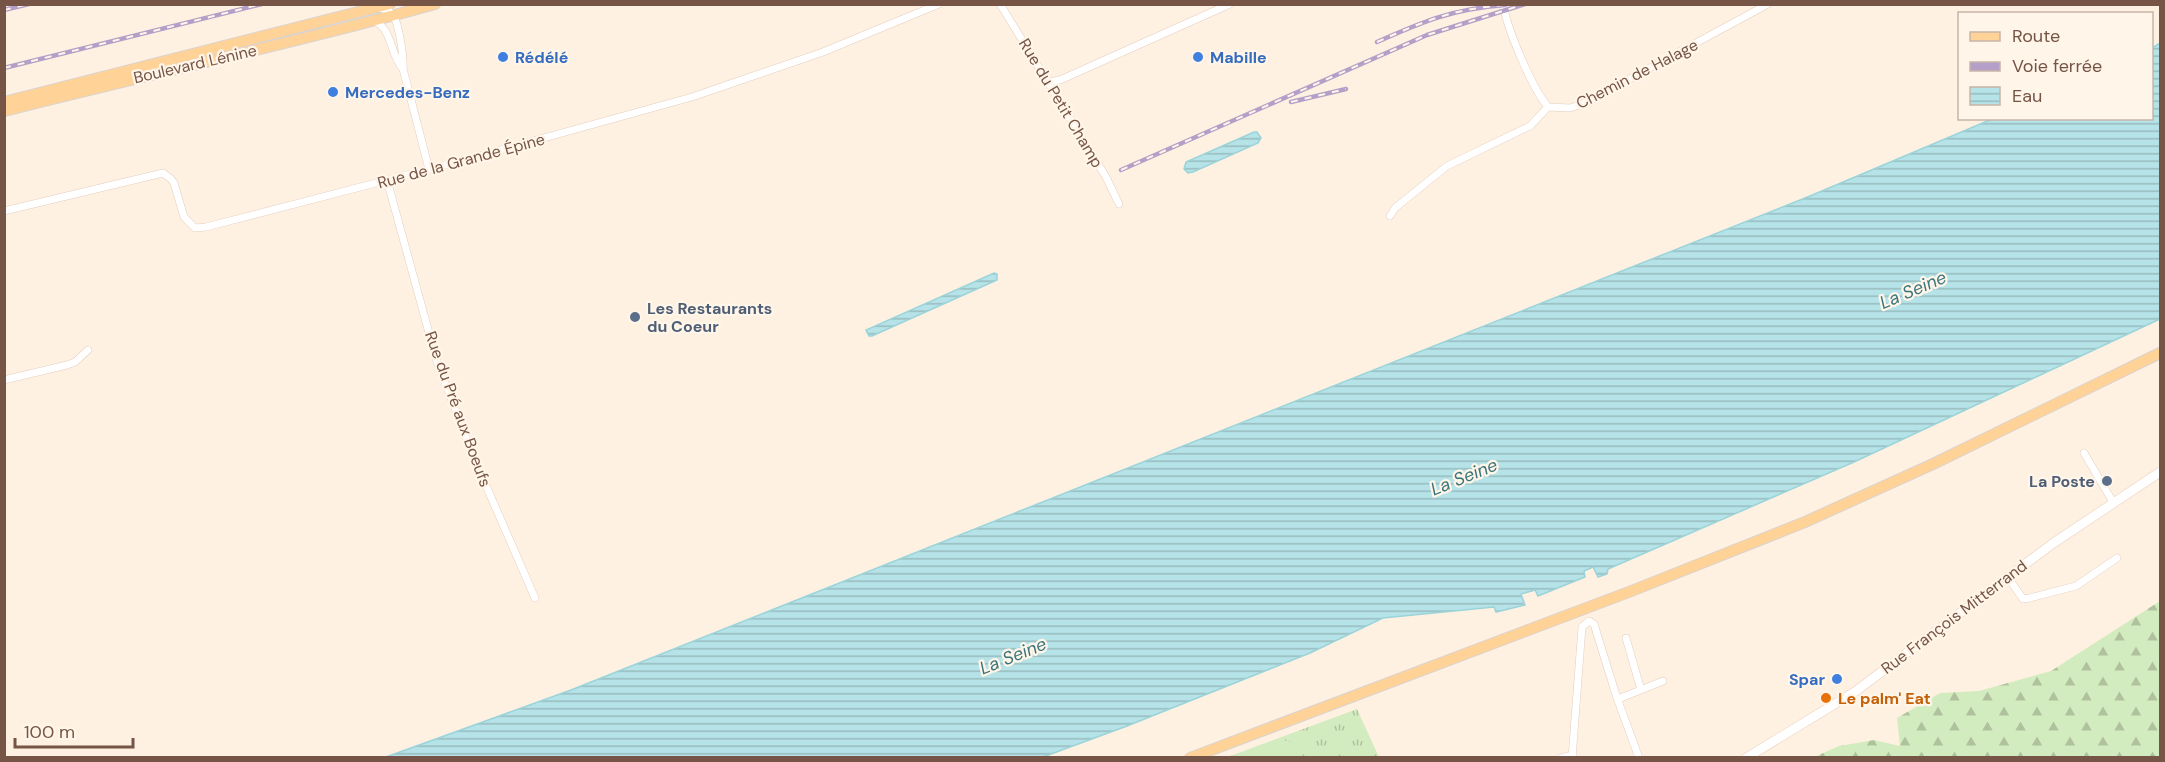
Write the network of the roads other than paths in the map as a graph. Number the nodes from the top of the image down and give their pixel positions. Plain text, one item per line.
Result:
1 (396, 4) edge
2 (435, 4) edge
3 (939, 4) edge
4 (1000, 4) edge
5 (1503, 4) edge
6 (1768, 4) edge
7 (1226, 6) edge
8 (386, 16) edge
9 (404, 69) junction
10 (1048, 82) junction
11 (4, 102) edge
12 (1548, 107) junction
13 (4, 111) edge
14 (429, 169) junction
15 (387, 180) junction
16 (1119, 204) dead end
17 (4, 211) edge
18 (1390, 216) dead end
19 (88, 350) dead end
20 (2160, 353) edge
21 (4, 380) edge
22 (2084, 453) dead end
23 (2160, 472) edge
24 (2113, 502) junction
25 (2117, 558) dead end
26 (2007, 576) junction
27 (535, 598) dead end
28 (1626, 638) dead end
29 (1663, 681) dead end
30 (1641, 690) junction
31 (1618, 699) junction
32 (1572, 756) edge
33 (1190, 758) edge
34 (1561, 758) edge
35 (1639, 758) edge
36 (1746, 758) edge

1 - 8 street
2 - 8 main road, Boulevard Lénine
3 - 14 street, Rue de la Grande Épine
4 - 10 street, Rue du Petit Champ
5 - 12 street
6 - 12 street, Chemin de Halage
7 - 10 street
8 - 9 street
8 - 9 street
8 - 11 main road, Boulevard Lénine
8 - 13 main road, Boulevard Lénine
9 - 14 street
10 - 16 street, Rue du Petit Champ
12 - 18 street
14 - 15 street, Rue de la Grande Épine
15 - 17 street, Rue de la Grande Épine
15 - 27 street, Rue du Pré aux Boeufs
19 - 21 street
20 - 33 main road
22 - 24 street
23 - 24 street, Rue François Mitterrand
24 - 26 street, Rue François Mitterrand
25 - 26 street
26 - 36 street, Rue François Mitterrand
28 - 30 street
29 - 30 street
30 - 31 street
31 - 32 street
31 - 35 street
32 - 34 street

